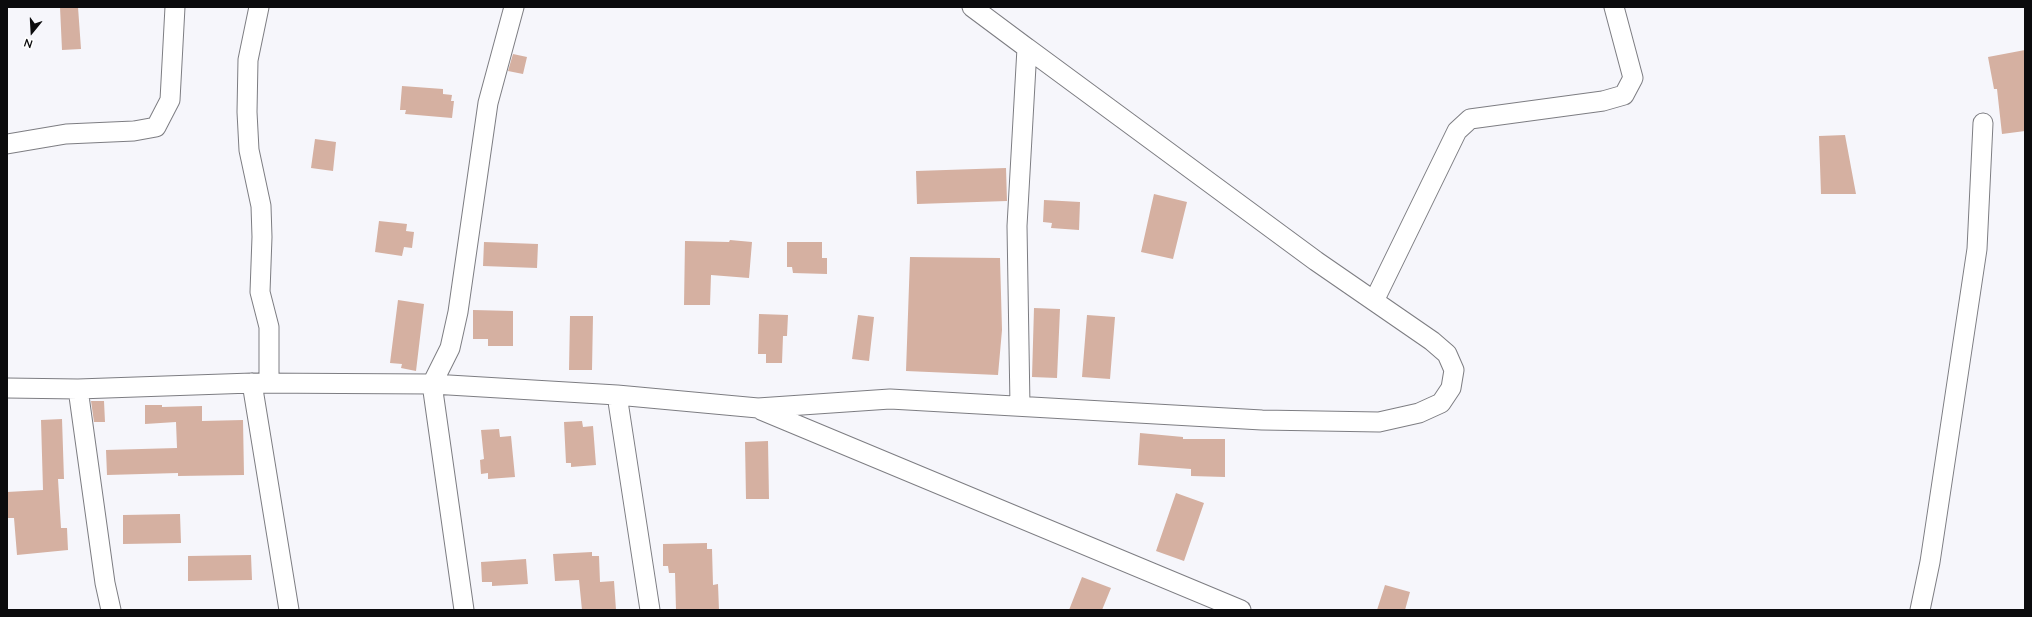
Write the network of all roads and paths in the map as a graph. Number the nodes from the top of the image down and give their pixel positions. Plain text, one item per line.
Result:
1 (175, 7) edge
2 (259, 7) edge
3 (514, 7) edge
4 (972, 7) edge
5 (1614, 7) edge
6 (1027, 48) junction
7 (1983, 123) dead end
8 (7, 144) edge
9 (1374, 301) junction
10 (260, 383) junction
11 (432, 384) junction
12 (7, 388) edge
13 (78, 388) junction
14 (617, 395) junction
15 (1020, 406) junction
16 (758, 408) junction
17 (111, 610) edge
18 (289, 610) edge
19 (464, 610) edge
20 (650, 610) edge
21 (1241, 610) edge
22 (1920, 610) edge

1 - 8 street
2 - 10 street
3 - 11 street
4 - 6 street
5 - 9 street
6 - 9 street
6 - 15 street
7 - 22 street
9 - 15 street
10 - 11 street
10 - 13 street
10 - 18 street
11 - 14 street
11 - 19 street
12 - 13 street
13 - 17 street
14 - 16 street
14 - 20 street
15 - 16 street
16 - 21 street

